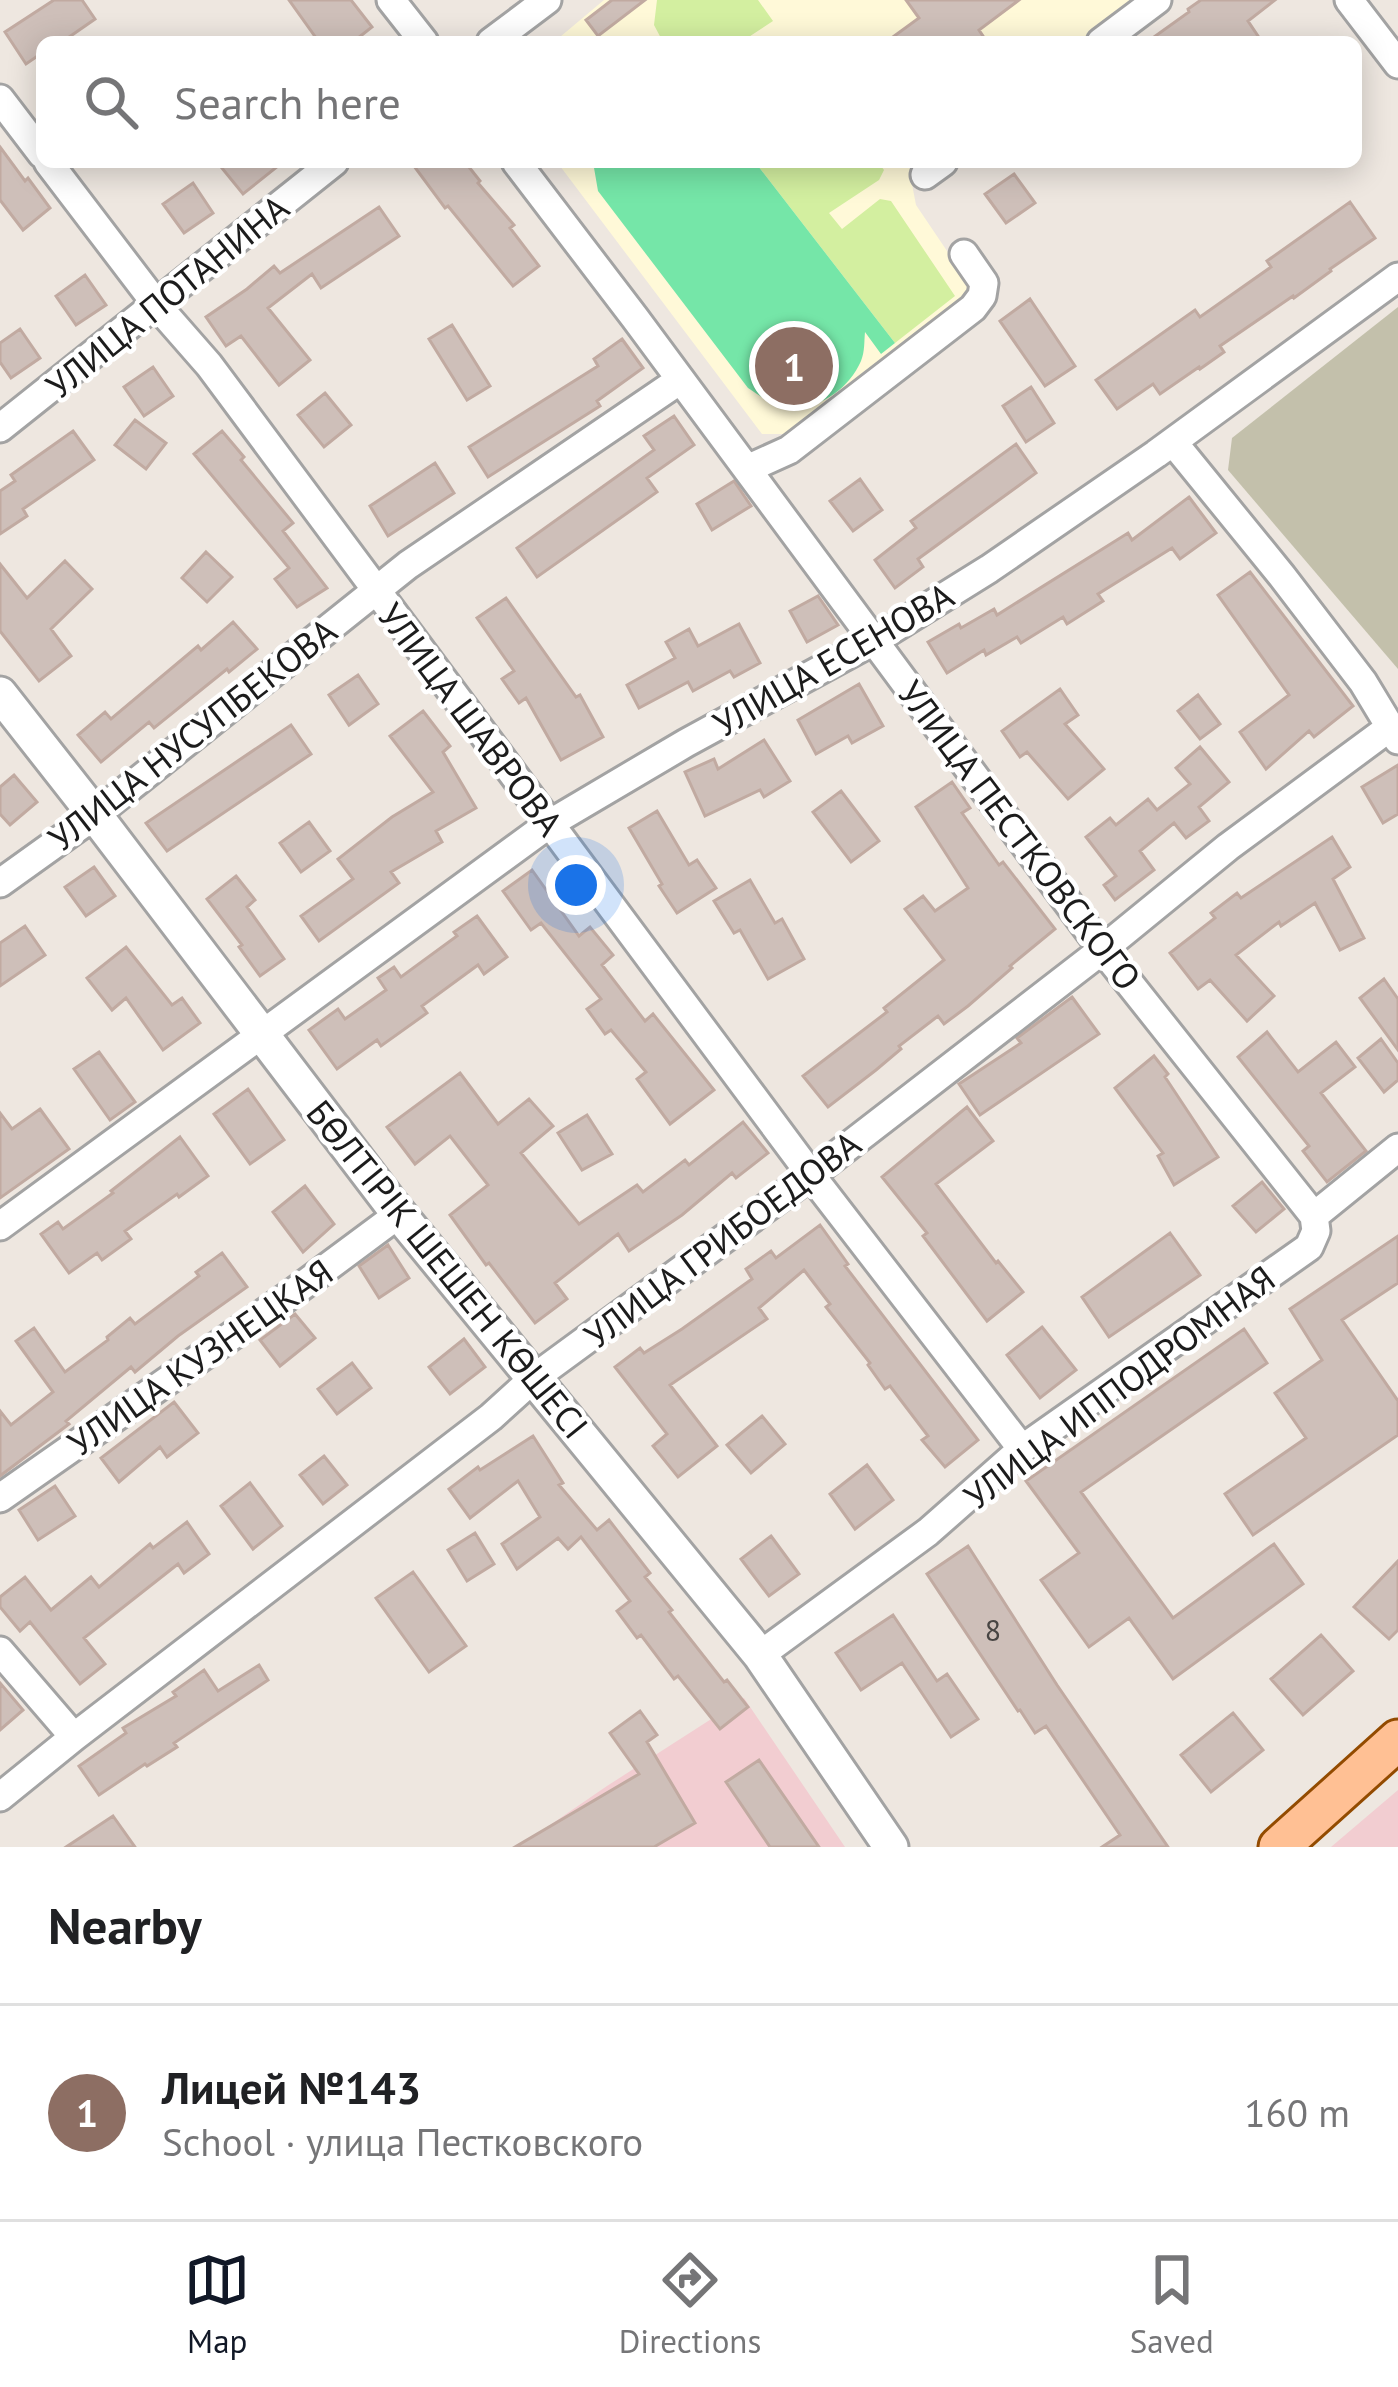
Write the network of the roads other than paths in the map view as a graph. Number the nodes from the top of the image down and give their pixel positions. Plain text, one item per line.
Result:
1 (391, 0) edge
2 (547, 0) edge
3 (1157, 0) edge
4 (1349, 0) edge
5 (419, 36) edge
6 (499, 36) edge
7 (1110, 36) edge
8 (1398, 64) edge
9 (0, 99) edge
10 (36, 146) edge
11 (53, 168) edge
12 (326, 168) edge
13 (521, 168) edge
14 (964, 254) dead end
15 (1398, 277) edge
16 (155, 302) junction
17 (680, 380) junction
18 (0, 428) edge
19 (1173, 442) junction
20 (747, 469) junction
21 (375, 590) junction
22 (875, 640) junction
23 (0, 694) edge
24 (1394, 734) edge
25 (95, 814) junction
26 (549, 824) junction
27 (0, 883) edge
28 (1102, 950) junction
29 (262, 1033) junction
30 (1398, 1148) edge
31 (812, 1175) junction
32 (399, 1214) junction
33 (1314, 1216) junction
34 (0, 1226) edge
35 (534, 1378) junction
36 (1022, 1450) junction
37 (0, 1498) edge
38 (0, 1652) edge
39 (760, 1655) junction
40 (74, 1737) junction
41 (1398, 1740) edge
42 (0, 1797) edge
43 (891, 1847) edge
44 (1279, 1847) edge

1 - 5 street
2 - 6 street
3 - 7 street
4 - 8 street
9 - 10 street
11 - 16 street, УЛИЦА ШАВРОВА
12 - 16 street, УЛИЦА ПОТАНИНА
13 - 17 street, УЛИЦА ПЕСТКОВСКОГО
14 - 20 street
15 - 19 street, УЛИЦА ЕСЕНОВА
16 - 18 street, УЛИЦА ПОТАНИНА
16 - 21 street, УЛИЦА ШАВРОВА
17 - 20 street, УЛИЦА ПЕСТКОВСКОГО
17 - 21 street, УЛИЦА НУСУПБЕКОВА
19 - 22 street, УЛИЦА ЕСЕНОВА
19 - 24 street
20 - 22 street, УЛИЦА ПЕСТКОВСКОГО
21 - 25 street, УЛИЦА НУСУПБЕКОВА
21 - 26 street, УЛИЦА ШАВРОВА
22 - 26 street, УЛИЦА ЕСЕНОВА
22 - 28 street, УЛИЦА ПЕСТКОВСКОГО
23 - 25 street, БӨЛТІРІК ШЕШЕН КӨШЕСІ
24 - 28 street, УЛИЦА ГРИБОЕДОВА
25 - 27 street, УЛИЦА НУСУПБЕКОВА
25 - 29 street, БӨЛТІРІК ШЕШЕН КӨШЕСІ
26 - 29 street, УЛИЦА ЕСЕНОВА
26 - 31 street, УЛИЦА ШАВРОВА
28 - 31 street, УЛИЦА ГРИБОЕДОВА
28 - 33 street, УЛИЦА ПЕСТКОВСКОГО
29 - 32 street, БӨЛТІРІК ШЕШЕН КӨШЕСІ
29 - 34 street, УЛИЦА ЕСЕНОВА
30 - 33 street, УЛИЦА ИППОДРОМНАЯ
31 - 35 street, УЛИЦА ГРИБОЕДОВА
31 - 36 street, УЛИЦА ШАВРОВА
32 - 35 street, БӨЛТІРІК ШЕШЕН КӨШЕСІ
32 - 37 street, УЛИЦА КУЗНЕЦКАЯ
33 - 36 street, УЛИЦА ИППОДРОМНАЯ
35 - 39 street, БӨЛТІРІК ШЕШЕН КӨШЕСІ
35 - 40 street, УЛИЦА ГРИБОЕДОВА
36 - 39 street, УЛИЦА ИППОДРОМНАЯ
38 - 40 street
39 - 43 street, БӨЛТІРІК ШЕШЕН КӨШЕСІ
40 - 42 street, УЛИЦА ГРИБОЕДОВА
41 - 44 main road

